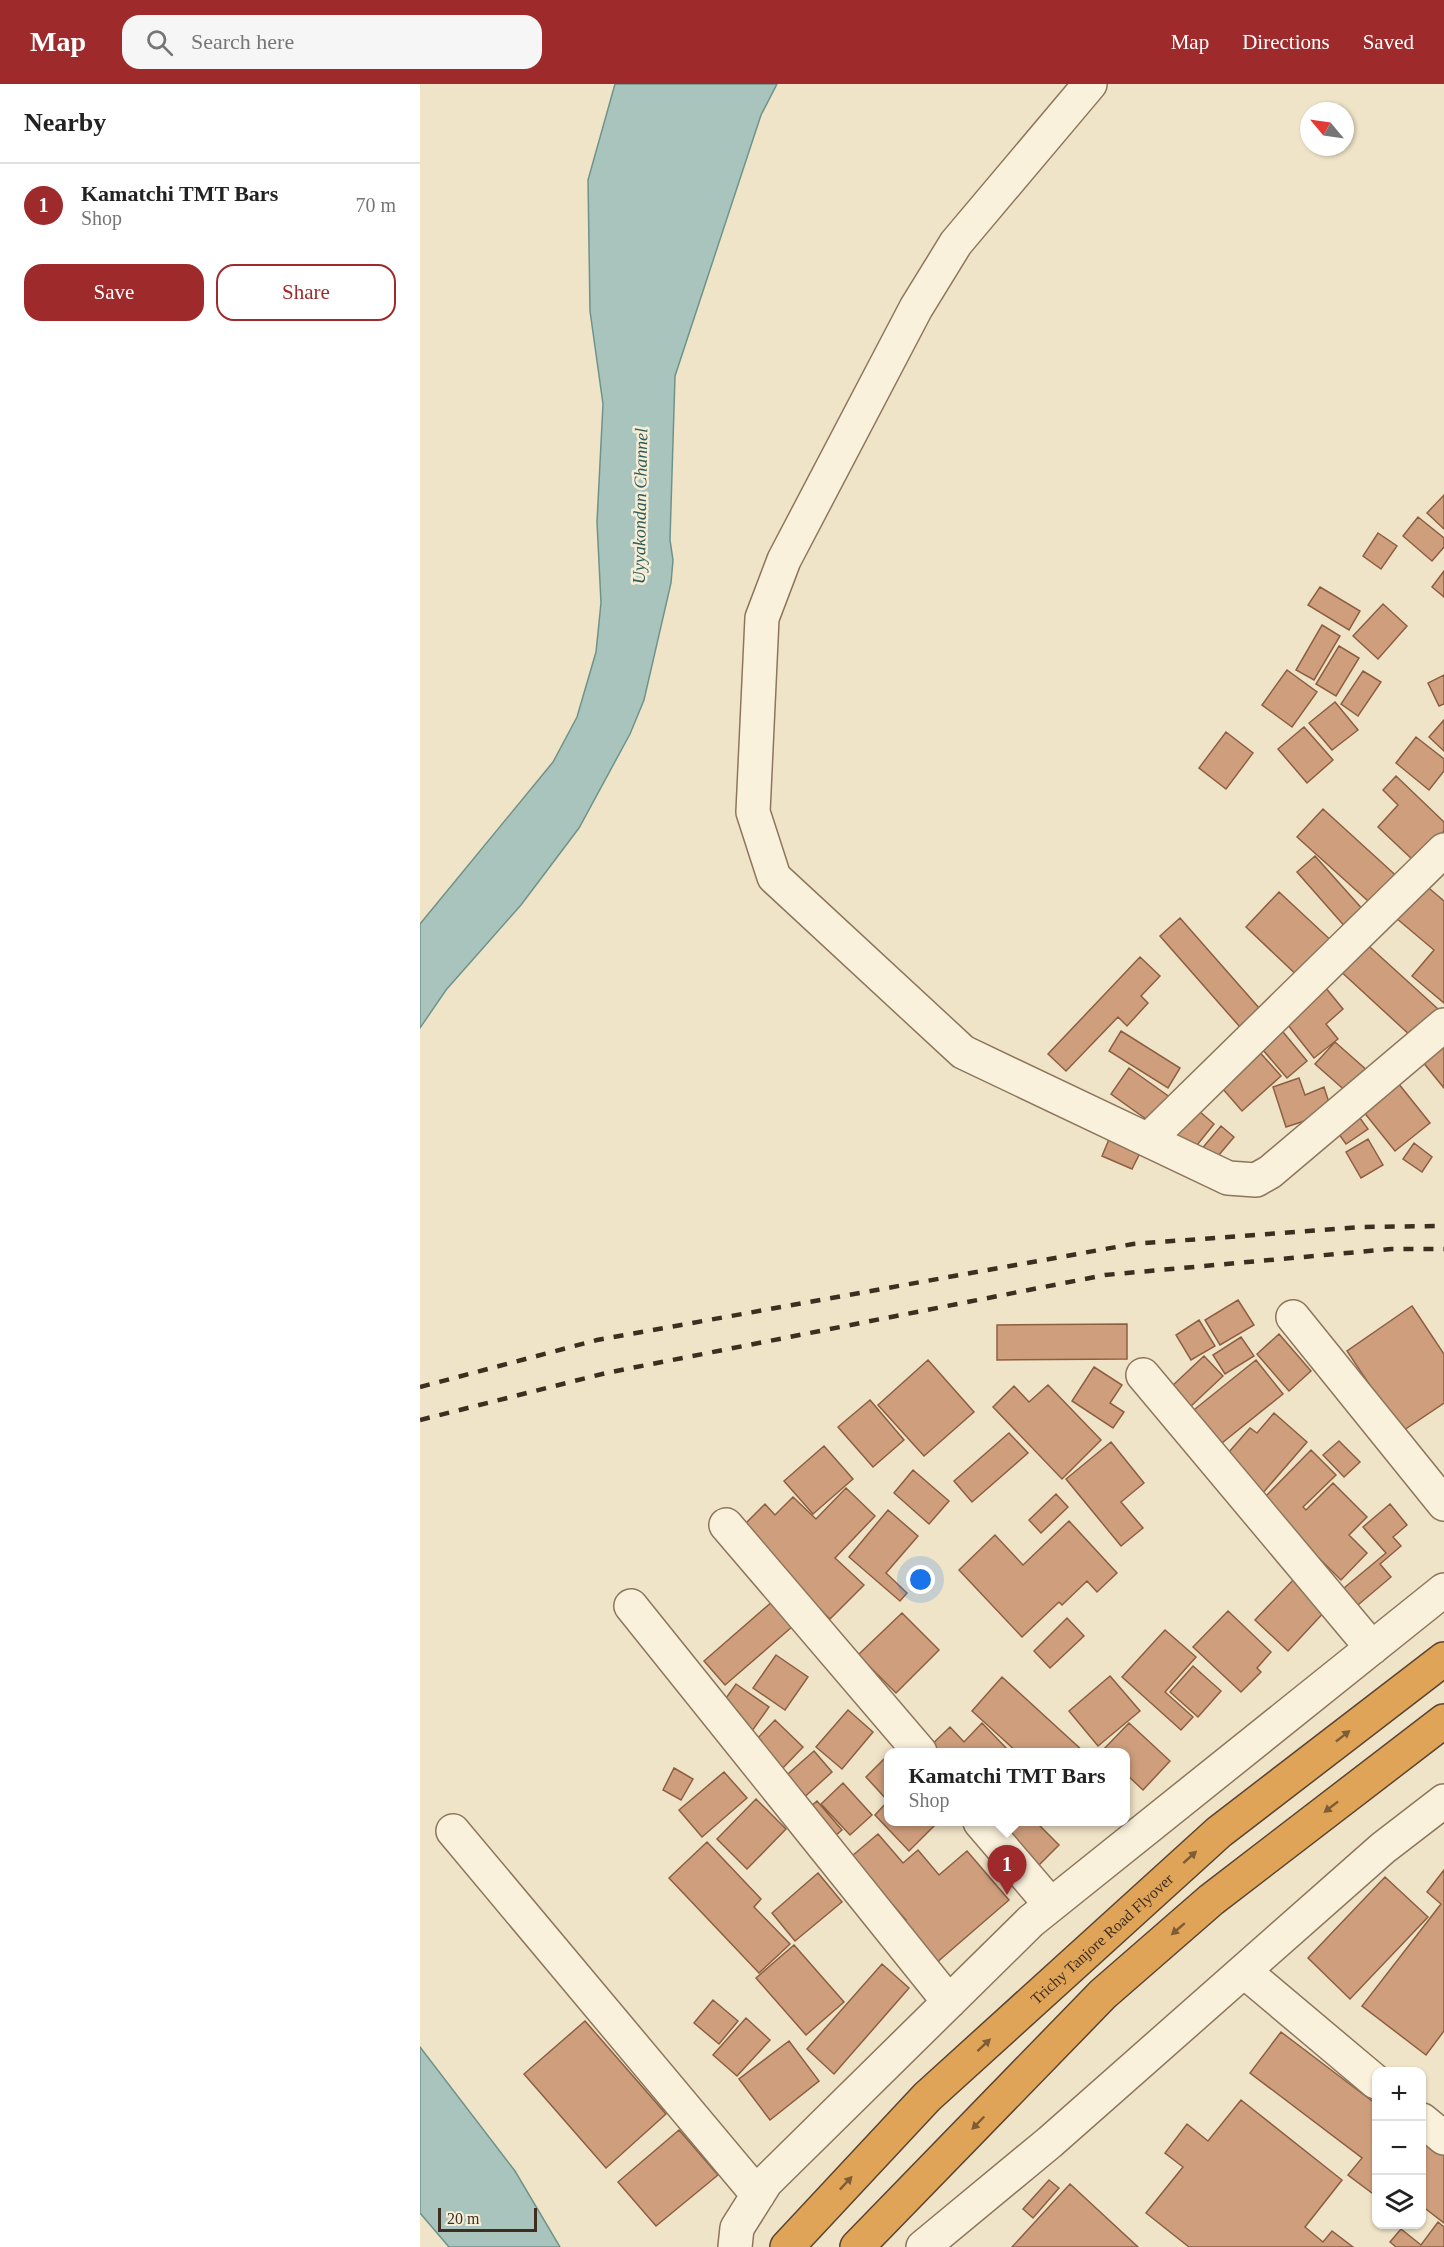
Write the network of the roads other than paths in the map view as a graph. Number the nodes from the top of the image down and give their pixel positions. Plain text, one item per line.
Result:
1 (1090, 84) edge
2 (1444, 850) edge
3 (1444, 1025) edge
4 (1148, 1140) junction
5 (1293, 1317) dead end
6 (1143, 1375) dead end
7 (1444, 1504) edge
8 (726, 1526) dead end
9 (1444, 1590) edge
10 (631, 1606) dead end
11 (1372, 1648) junction
12 (1444, 1659) edge
13 (1444, 1721) edge
14 (918, 1748) edge
15 (1444, 1801) edge
16 (984, 1826) edge
17 (453, 1831) dead end
18 (1051, 1905) junction
19 (1244, 1971) junction
20 (949, 2002) junction
21 (1372, 2078) edge
22 (1423, 2121) edge
23 (1444, 2138) edge
24 (758, 2195) junction
25 (797, 2236) edge
26 (735, 2247) edge
27 (857, 2247) edge
28 (923, 2247) edge

1 - 4 street
2 - 4 street
3 - 4 street
5 - 7 street
6 - 11 street
8 - 14 street
9 - 11 street
10 - 20 street
11 - 18 street
25 -> 12 highway, Trichy Tanjore Road Flyover
13 -> 27 highway
15 - 19 street
16 - 18 street
17 - 24 street
18 - 20 street
19 - 21 street
19 - 28 street
20 - 24 street
22 - 23 street
24 - 26 street

